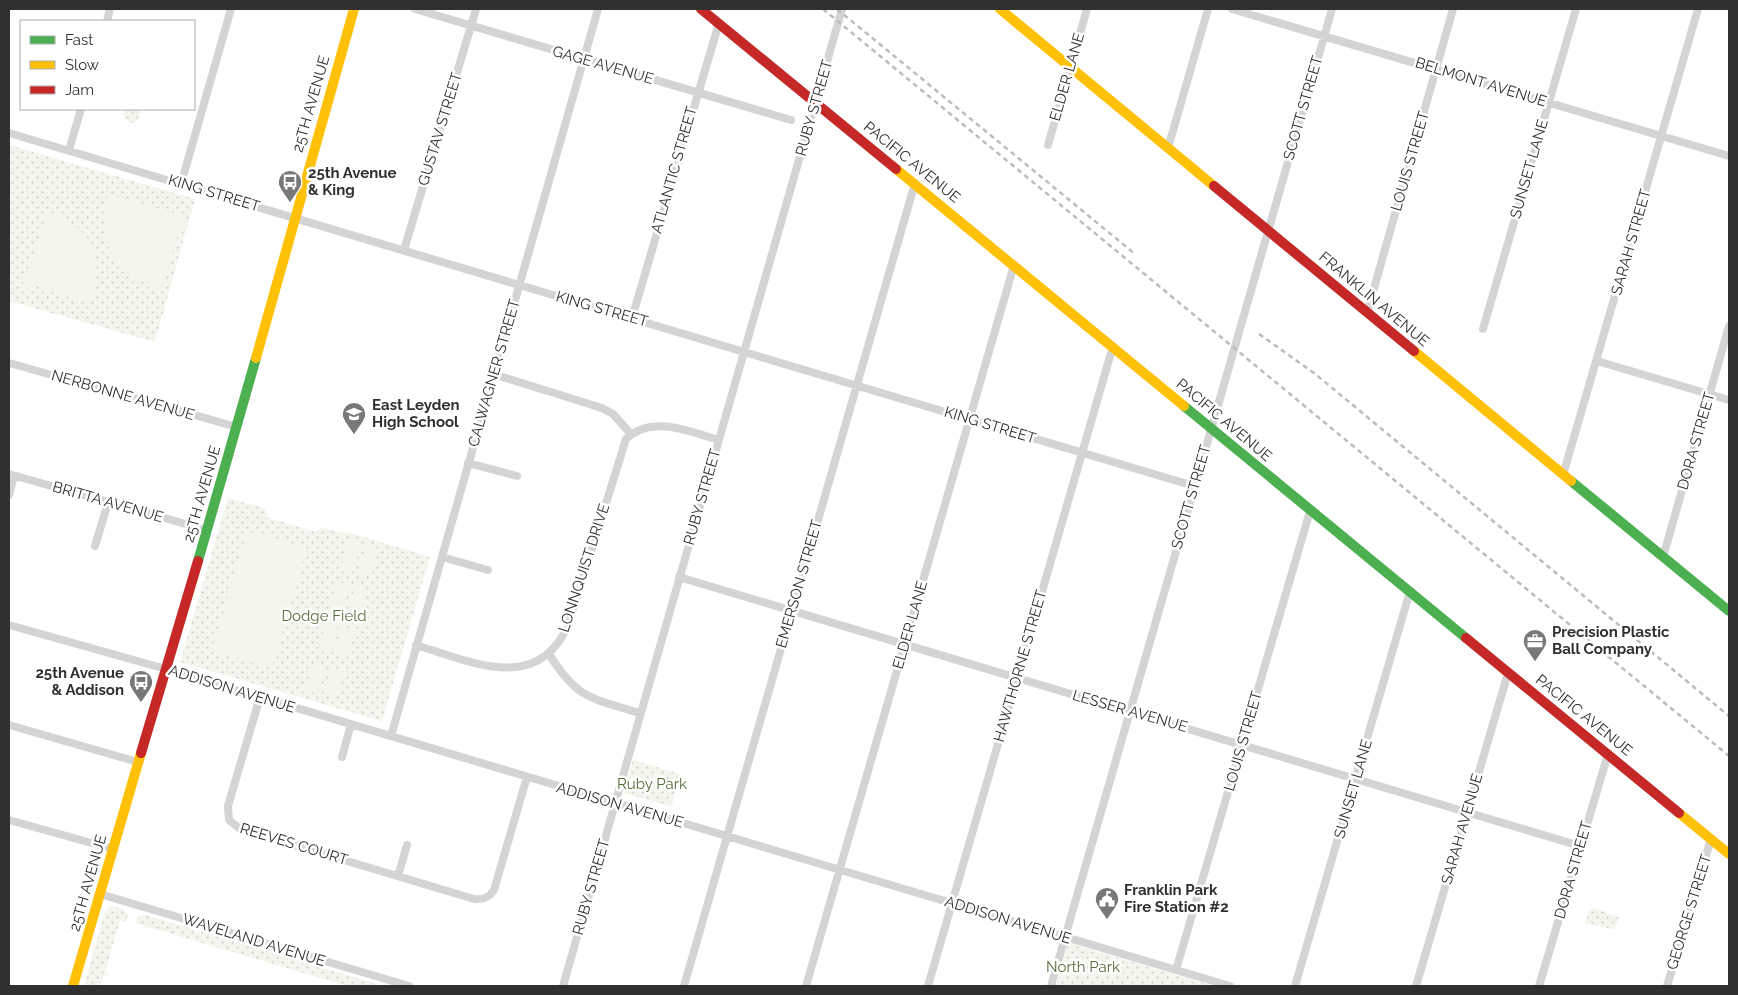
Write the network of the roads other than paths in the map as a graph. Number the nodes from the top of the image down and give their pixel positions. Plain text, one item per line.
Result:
1 (232, 9) edge
2 (354, 9) edge
3 (415, 9) edge
4 (476, 9) edge
5 (598, 9) edge
6 (701, 9) edge
7 (842, 9) edge
8 (1000, 9) edge
9 (1087, 9) edge
10 (1208, 9) edge
11 (1232, 9) edge
12 (1332, 9) edge
13 (1453, 9) edge
14 (1576, 9) edge
15 (1698, 9) edge
16 (719, 23) junction
17 (471, 26) junction
18 (1324, 35) junction
19 (584, 59) junction
20 (1070, 66) junction
21 (1436, 69) junction
22 (697, 92) junction
23 (1548, 102) junction
24 (815, 103) junction
25 (81, 110) edge
26 (791, 120) dead end
27 (9, 132) edge
28 (1661, 136) junction
29 (1048, 145) dead end
30 (1168, 148) junction
31 (69, 150) junction
32 (1729, 156) edge
33 (915, 183) junction
34 (181, 184) junction
35 (295, 218) junction
36 (1268, 230) junction
37 (404, 250) junction
38 (1014, 265) junction
39 (519, 285) junction
40 (1367, 313) junction
41 (632, 318) junction
42 (1729, 326) edge
43 (1483, 329) dead end
44 (1112, 346) junction
45 (744, 352) junction
46 (1597, 361) junction
47 (9, 363) edge
48 (493, 374) junction
49 (856, 386) junction
50 (1710, 394) junction
51 (1729, 400) edge
52 (969, 419) junction
53 (236, 427) junction
54 (1211, 428) junction
55 (632, 434) junction
56 (719, 440) junction
57 (1082, 453) junction
58 (468, 463) junction
59 (11, 475) edge
60 (1563, 475) junction
61 (517, 476) dead end
62 (1194, 486) junction
63 (9, 495) edge
64 (108, 503) junction
65 (1310, 511) junction
66 (207, 530) junction
67 (94, 546) dead end
68 (442, 557) junction
69 (1663, 557) junction
70 (488, 570) dead end
71 (680, 577) junction
72 (1410, 591) junction
73 (791, 611) junction
74 (1729, 612) edge
75 (9, 625) edge
76 (904, 645) junction
77 (416, 646) junction
78 (549, 654) junction
79 (166, 669) junction
80 (1508, 673) junction
81 (1017, 678) junction
82 (260, 697) junction
83 (1130, 711) junction
84 (640, 712) junction
85 (351, 724) junction
86 (9, 725) edge
87 (391, 736) junction
88 (1242, 744) junction
89 (1608, 754) junction
90 (342, 757) dead end
91 (138, 762) junction
92 (527, 777) junction
93 (1356, 779) junction
94 (614, 803) junction
95 (1466, 812) junction
96 (9, 820) edge
97 (726, 836) junction
98 (1711, 839) junction
99 (407, 845) dead end
100 (1580, 846) junction
101 (113, 849) junction
102 (1729, 854) edge
103 (839, 870) junction
104 (398, 876) junction
105 (100, 894) junction
106 (952, 903) junction
107 (1065, 937) junction
108 (1176, 970) junction
109 (74, 986) edge
110 (409, 986) edge
111 (563, 986) edge
112 (684, 986) edge
113 (806, 986) edge
114 (928, 986) edge
115 (1051, 986) edge
116 (1230, 986) edge
117 (1295, 986) edge
118 (1416, 986) edge
119 (1539, 986) edge
120 (1667, 986) edge

1 - 34 street
2 - 35 street, 25TH AVENUE
3 - 17 street, GAGE AVENUE
4 - 17 street, GUSTAV STREET
5 - 19 street, CALWAGNER STREET
6 - 16 street, PACIFIC AVENUE
7 - 24 street, RUBY STREET
8 - 20 street, FRANKLIN AVENUE
9 - 20 street, ELDER LANE
10 - 30 street
11 - 18 street, BELMONT AVENUE
12 - 18 street, SCOTT STREET
13 - 21 street, LOUIS STREET
14 - 23 street, SUNSET LANE
15 - 28 street, SARAH STREET
16 - 22 street, ATLANTIC STREET
16 - 24 street, PACIFIC AVENUE
17 - 19 street, GAGE AVENUE
17 - 37 street, GUSTAV STREET
18 - 21 street, BELMONT AVENUE
18 - 36 street, SCOTT STREET
19 - 22 street, GAGE AVENUE
19 - 39 street, CALWAGNER STREET
20 - 29 street, ELDER LANE
20 - 30 street, FRANKLIN AVENUE
21 - 23 street, BELMONT AVENUE
21 - 40 street, LOUIS STREET
22 - 26 street, GAGE AVENUE
22 - 41 street, ATLANTIC STREET
23 - 28 street, BELMONT AVENUE
23 - 43 street, SUNSET LANE
24 - 33 street, PACIFIC AVENUE
24 - 45 street, RUBY STREET
25 - 31 street
27 - 31 street, KING STREET
28 - 32 street, BELMONT AVENUE
28 - 46 street, SARAH STREET
30 - 36 street, FRANKLIN AVENUE
31 - 34 street, KING STREET
33 - 38 street, PACIFIC AVENUE
33 - 49 street, EMERSON STREET
34 - 35 street, KING STREET
35 - 37 street, KING STREET
35 - 53 street, 25TH AVENUE
36 - 40 street, FRANKLIN AVENUE
36 - 54 street, SCOTT STREET
37 - 39 street, KING STREET
38 - 44 street, PACIFIC AVENUE
38 - 52 street, ELDER LANE
39 - 41 street, KING STREET
39 - 48 street, CALWAGNER STREET
40 - 60 street, FRANKLIN AVENUE
41 - 45 street, KING STREET
42 - 50 street, DORA STREET
44 - 54 street, PACIFIC AVENUE
44 - 57 street, HAWTHORNE STREET
45 - 49 street, KING STREET
45 - 56 street, RUBY STREET
46 - 50 street
46 - 60 street, SARAH STREET
47 - 53 street, NERBONNE AVENUE
48 - 55 street
48 - 58 street, CALWAGNER STREET
49 - 52 street, KING STREET
49 - 73 street, EMERSON STREET
50 - 51 street
50 - 69 street, DORA STREET
52 - 57 street, KING STREET
52 - 76 street, ELDER LANE
53 - 66 street, 25TH AVENUE
54 - 62 street, SCOTT STREET
54 - 65 street, PACIFIC AVENUE
55 - 56 street
55 - 78 street, LONNQUIST DRIVE
56 - 71 street, RUBY STREET
57 - 62 street, KING STREET
57 - 81 street, HAWTHORNE STREET
58 - 61 street
58 - 68 street, CALWAGNER STREET
59 - 63 street
59 - 64 street, BRITTA AVENUE
60 - 69 street, FRANKLIN AVENUE
62 - 83 street, SCOTT STREET
64 - 66 street, BRITTA AVENUE
64 - 67 street
65 - 72 street, PACIFIC AVENUE
65 - 88 street, LOUIS STREET
66 - 79 street, 25TH AVENUE
68 - 70 street
68 - 77 street, CALWAGNER STREET
69 - 74 street, FRANKLIN AVENUE
71 - 73 street, LESSER AVENUE
71 - 84 street, RUBY STREET
72 - 80 street, PACIFIC AVENUE
72 - 93 street, SUNSET LANE
73 - 76 street, LESSER AVENUE
73 - 97 street, EMERSON STREET
75 - 79 street, ADDISON AVENUE
76 - 81 street, LESSER AVENUE
76 - 103 street, ELDER LANE
77 - 78 street, LONNQUIST DRIVE
77 - 87 street, CALWAGNER STREET
78 - 84 street
79 - 82 street, ADDISON AVENUE
79 - 91 street, 25TH AVENUE
80 - 89 street, PACIFIC AVENUE
80 - 95 street, SARAH AVENUE
81 - 83 street, LESSER AVENUE
81 - 106 street, HAWTHORNE STREET
82 - 85 street, ADDISON AVENUE
82 - 104 street, REEVES COURT
83 - 88 street, LESSER AVENUE
83 - 107 street, SCOTT STREET
84 - 94 street, RUBY STREET
85 - 87 street, ADDISON AVENUE
85 - 90 street
86 - 91 street
87 - 92 street, ADDISON AVENUE
88 - 93 street, LESSER AVENUE
88 - 108 street, LOUIS STREET
89 - 98 street, PACIFIC AVENUE
89 - 100 street, DORA STREET
91 - 101 street, 25TH AVENUE
92 - 94 street, ADDISON AVENUE
92 - 104 street, REEVES COURT
93 - 95 street, LESSER AVENUE
93 - 117 street, SUNSET LANE
94 - 97 street, ADDISON AVENUE
94 - 111 street, RUBY STREET
95 - 100 street, LESSER AVENUE
95 - 118 street, SARAH AVENUE
96 - 101 street
97 - 103 street, ADDISON AVENUE
97 - 112 street, EMERSON STREET
98 - 102 street, PACIFIC AVENUE
98 - 120 street, GEORGE STREET
99 - 104 street
100 - 119 street, DORA STREET
101 - 105 street, 25TH AVENUE
103 - 106 street, ADDISON AVENUE
103 - 113 street, ELDER LANE
105 - 109 street, 25TH AVENUE
105 - 110 street, WAVELAND AVENUE
106 - 107 street, ADDISON AVENUE
106 - 114 street, HAWTHORNE STREET
107 - 108 street, ADDISON AVENUE
107 - 115 street, SCOTT STREET
108 - 116 street, ADDISON AVENUE

